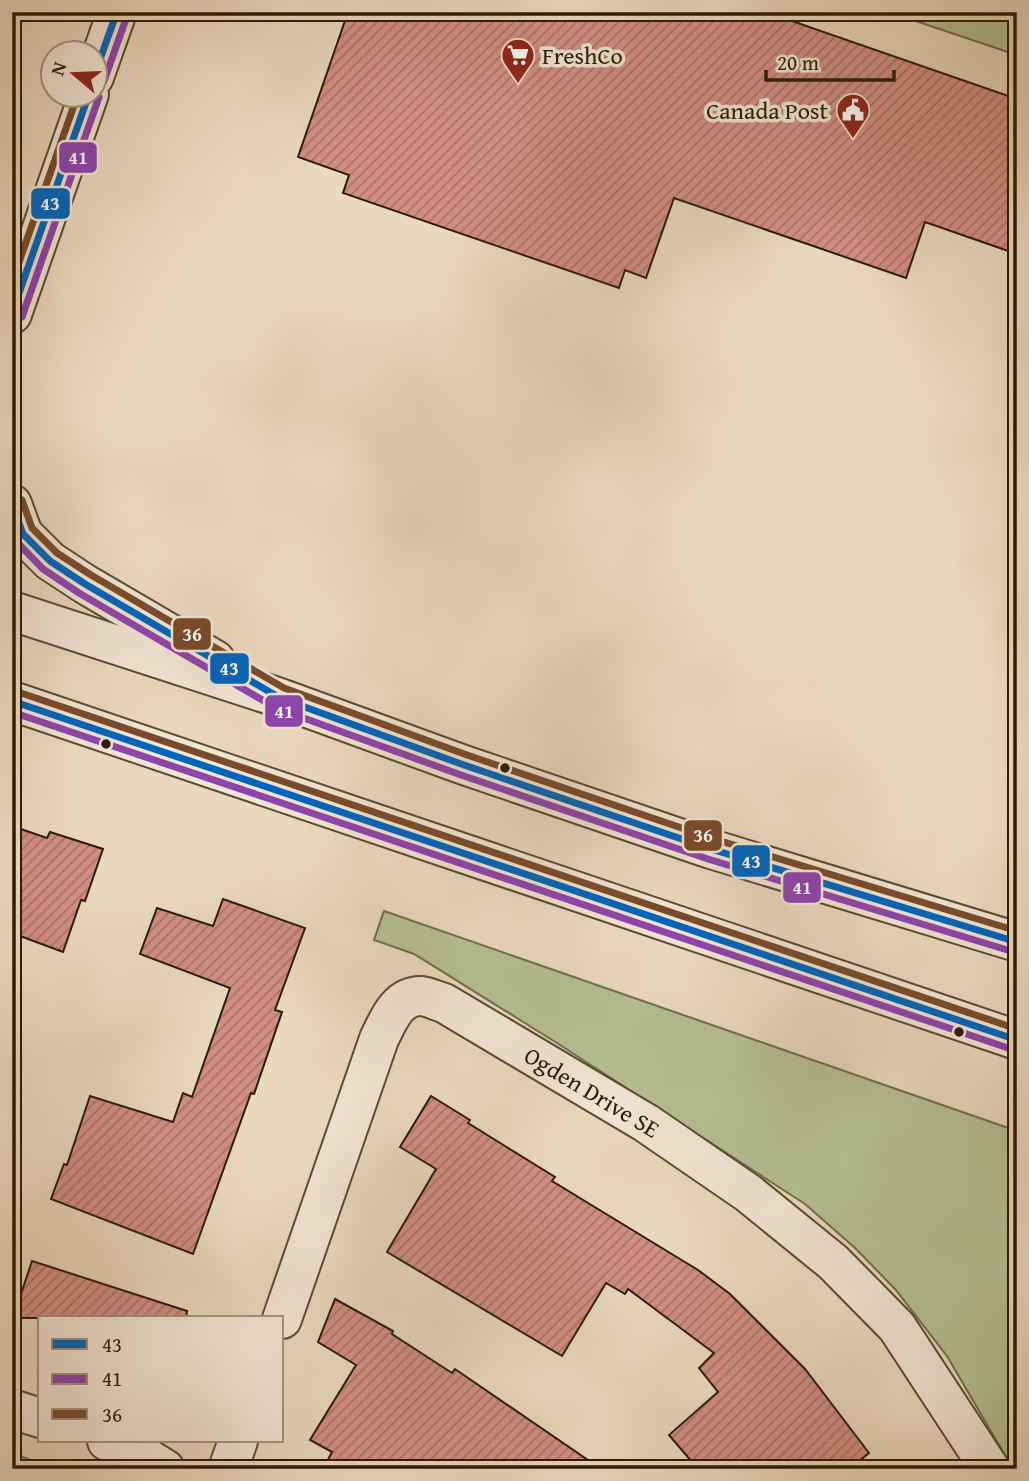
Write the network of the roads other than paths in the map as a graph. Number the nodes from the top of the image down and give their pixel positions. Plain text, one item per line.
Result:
1 (117, 12) edge
2 (108, 38) edge
3 (84, 108) edge
4 (12, 314) edge
5 (12, 505) edge
6 (12, 611) edge
7 (280, 698) junction
8 (12, 701) edge
9 (1017, 942) edge
10 (1017, 1040) edge
11 (283, 1316) edge
12 (12, 1409) edge
13 (38, 1417) edge
14 (110, 1442) edge
15 (238, 1442) edge
16 (165, 1469) edge
17 (228, 1469) edge
18 (990, 1469) edge

1 - 2 street
3 - 4 street
5 - 7 street
6 - 7 street
7 - 9 street
8 - 10 street
11 - 18 street, Ogden Drive SE
12 - 13 street
14 - 16 street
15 - 17 street

